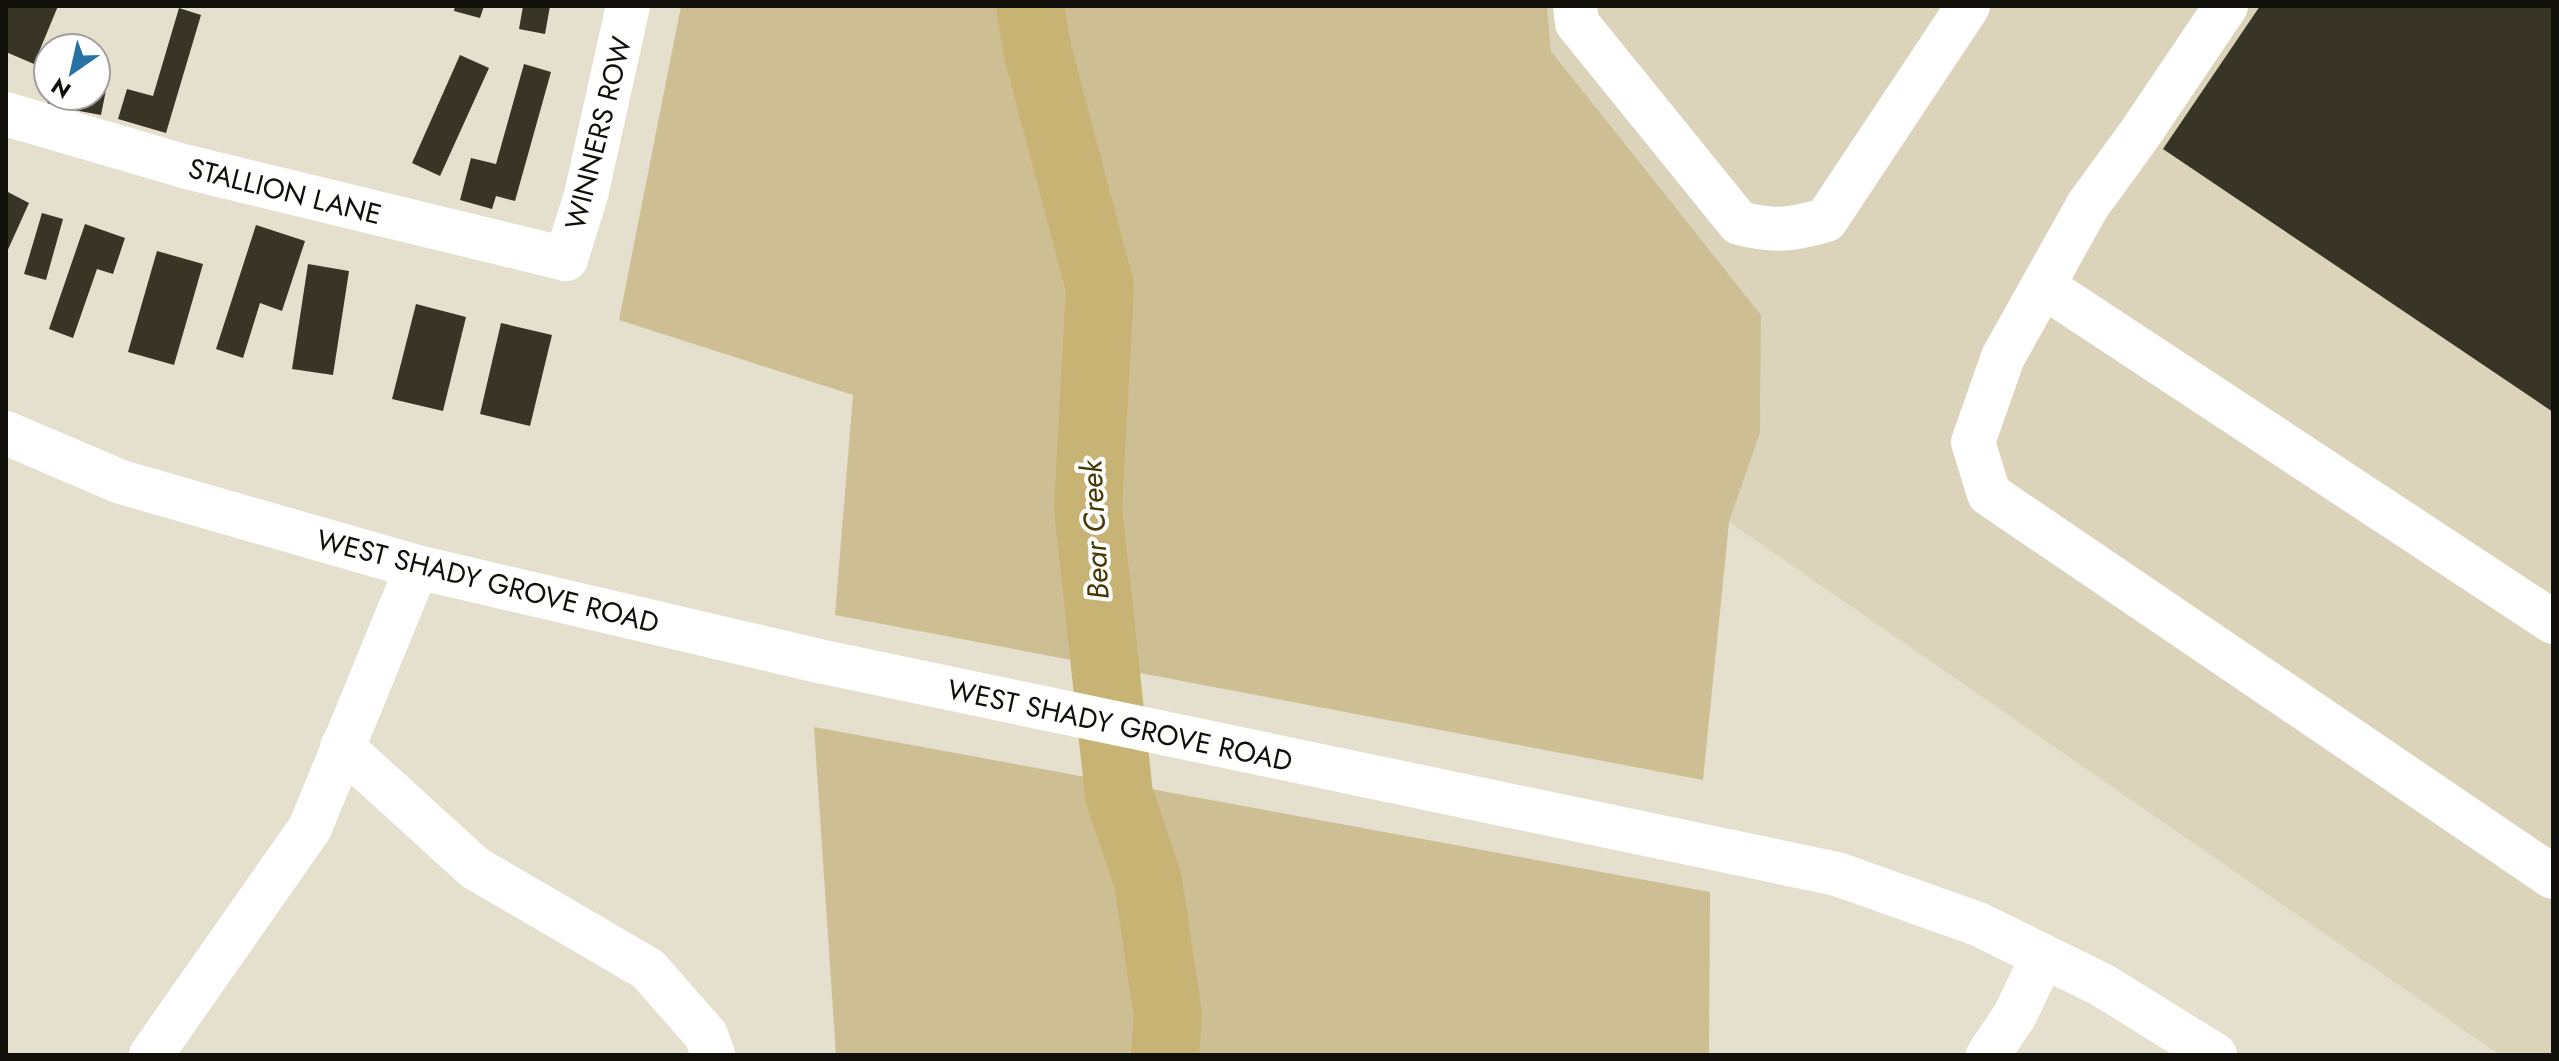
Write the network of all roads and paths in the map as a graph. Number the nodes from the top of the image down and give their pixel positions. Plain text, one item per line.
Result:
1 (628, 6) edge
2 (1575, 6) edge
3 (1968, 6) edge
4 (2226, 6) edge
5 (6, 114) edge
6 (566, 259) joint
7 (2043, 286) junction
8 (6, 433) edge
9 (417, 567) junction
10 (2553, 622) edge
11 (342, 747) junction
12 (2553, 877) edge
13 (2043, 956) junction
14 (151, 1055) edge
15 (713, 1055) edge
16 (1988, 1055) edge
17 (2215, 1055) edge

1 - 6 main road, WINNERS ROW
2 - 3 main road
4 - 7 main road
5 - 6 main road, STALLION LANE
7 - 10 main road
7 - 12 main road
8 - 9 main road, WEST SHADY GROVE ROAD
9 - 11 main road
9 - 13 main road, WEST SHADY GROVE ROAD
11 - 14 main road
11 - 15 main road
13 - 16 main road
13 - 17 main road, WEST SHADY GROVE ROAD

